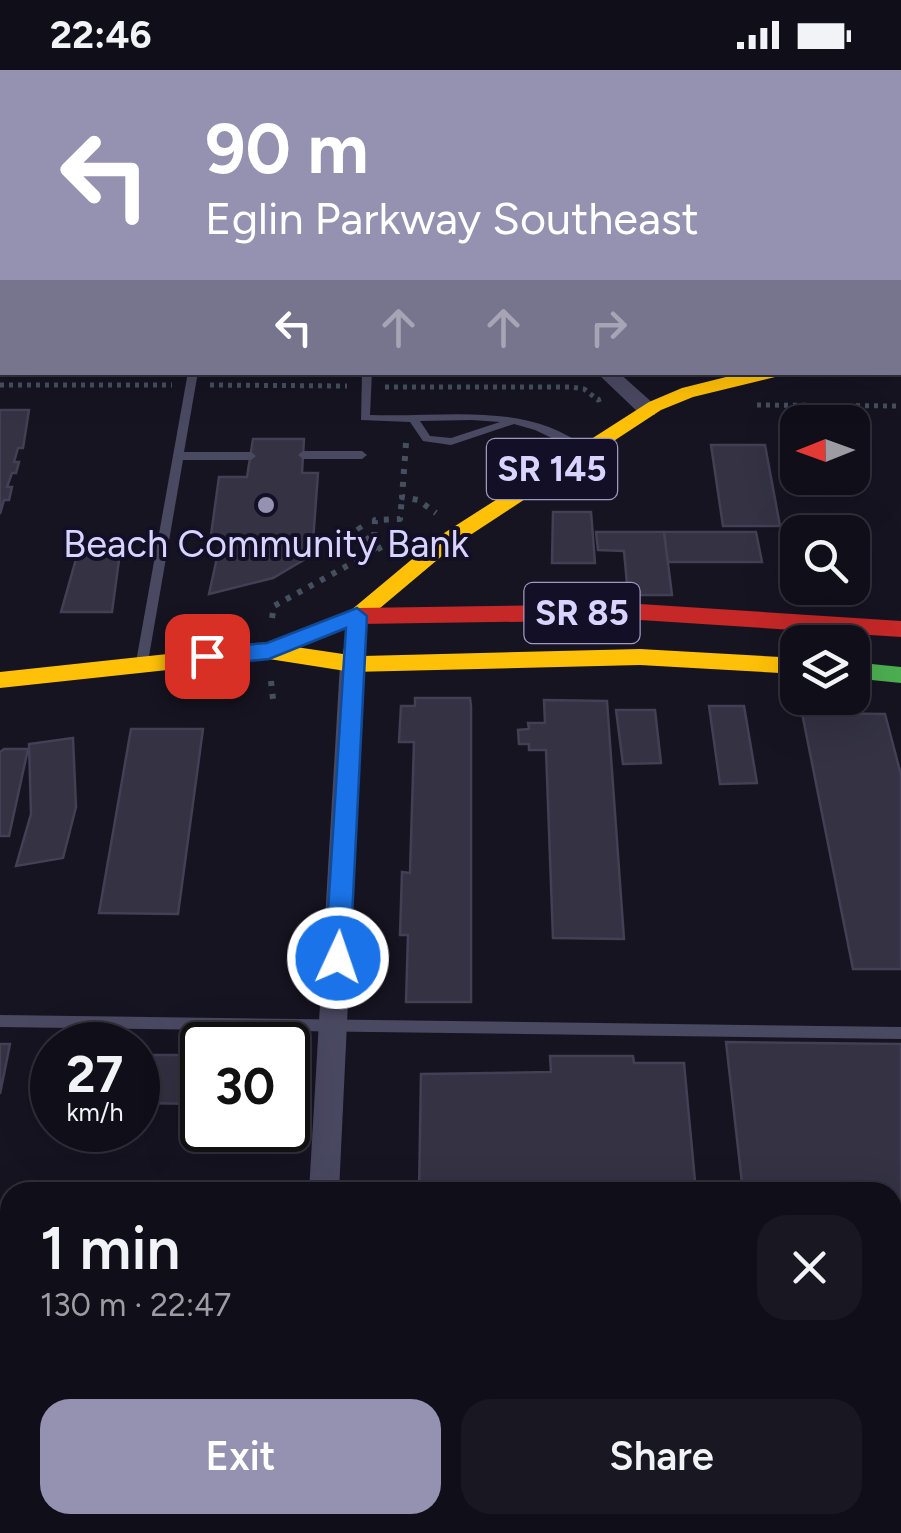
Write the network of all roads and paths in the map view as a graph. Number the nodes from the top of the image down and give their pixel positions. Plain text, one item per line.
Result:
1 (368, 375) edge
2 (609, 375) edge
3 (760, 375) edge
4 (192, 379) edge
5 (0, 386) edge
6 (366, 386) junction
7 (407, 387) junction
8 (626, 388) junction
9 (751, 404) dead end
10 (901, 406) edge
11 (648, 410) junction
12 (411, 422) junction
13 (511, 422) junction
14 (583, 449) junction
15 (362, 455) dead end
16 (178, 456) junction
17 (251, 456) dead end
18 (303, 456) dead end
19 (402, 497) junction
20 (436, 514) dead end
21 (358, 526) dead end
22 (313, 537) dead end
23 (370, 543) junction
24 (376, 552) dead end
25 (357, 616) junction
26 (901, 629) edge
27 (269, 651) junction
28 (142, 662) junction
29 (352, 664) junction
30 (780, 665) edge
31 (870, 672) edge
32 (901, 675) edge
33 (0, 680) edge
34 (0, 1021) edge
35 (334, 1026) junction
36 (901, 1033) edge
37 (325, 1182) edge

1 - 6 lane
2 - 8 street
3 - 11 main road, SR 145
4 - 5 path
4 - 6 path
4 - 16 lane
6 - 7 path
6 - 12 lane
7 - 8 path
7 - 12 path
8 - 11 street
9 - 10 path
11 - 14 main road, SR 145
12 - 13 lane
12 - 13 lane
12 - 19 path
13 - 14 lane
14 - 25 main road, SR 145
15 - 18 lane
16 - 17 lane
16 - 28 lane
19 - 20 path
19 - 23 path
21 - 23 path
22 - 23 path
23 - 24 path
25 - 26 main road, SR 85
25 - 27 main road, SR 85
25 - 29 main road
27 - 28 main road, SR 85
27 - 29 main road, SR 85
28 - 33 main road, SR 85
29 - 30 main road, SR 85
29 - 35 street
31 - 32 main road
34 - 35 lane
35 - 36 lane
35 - 37 street

